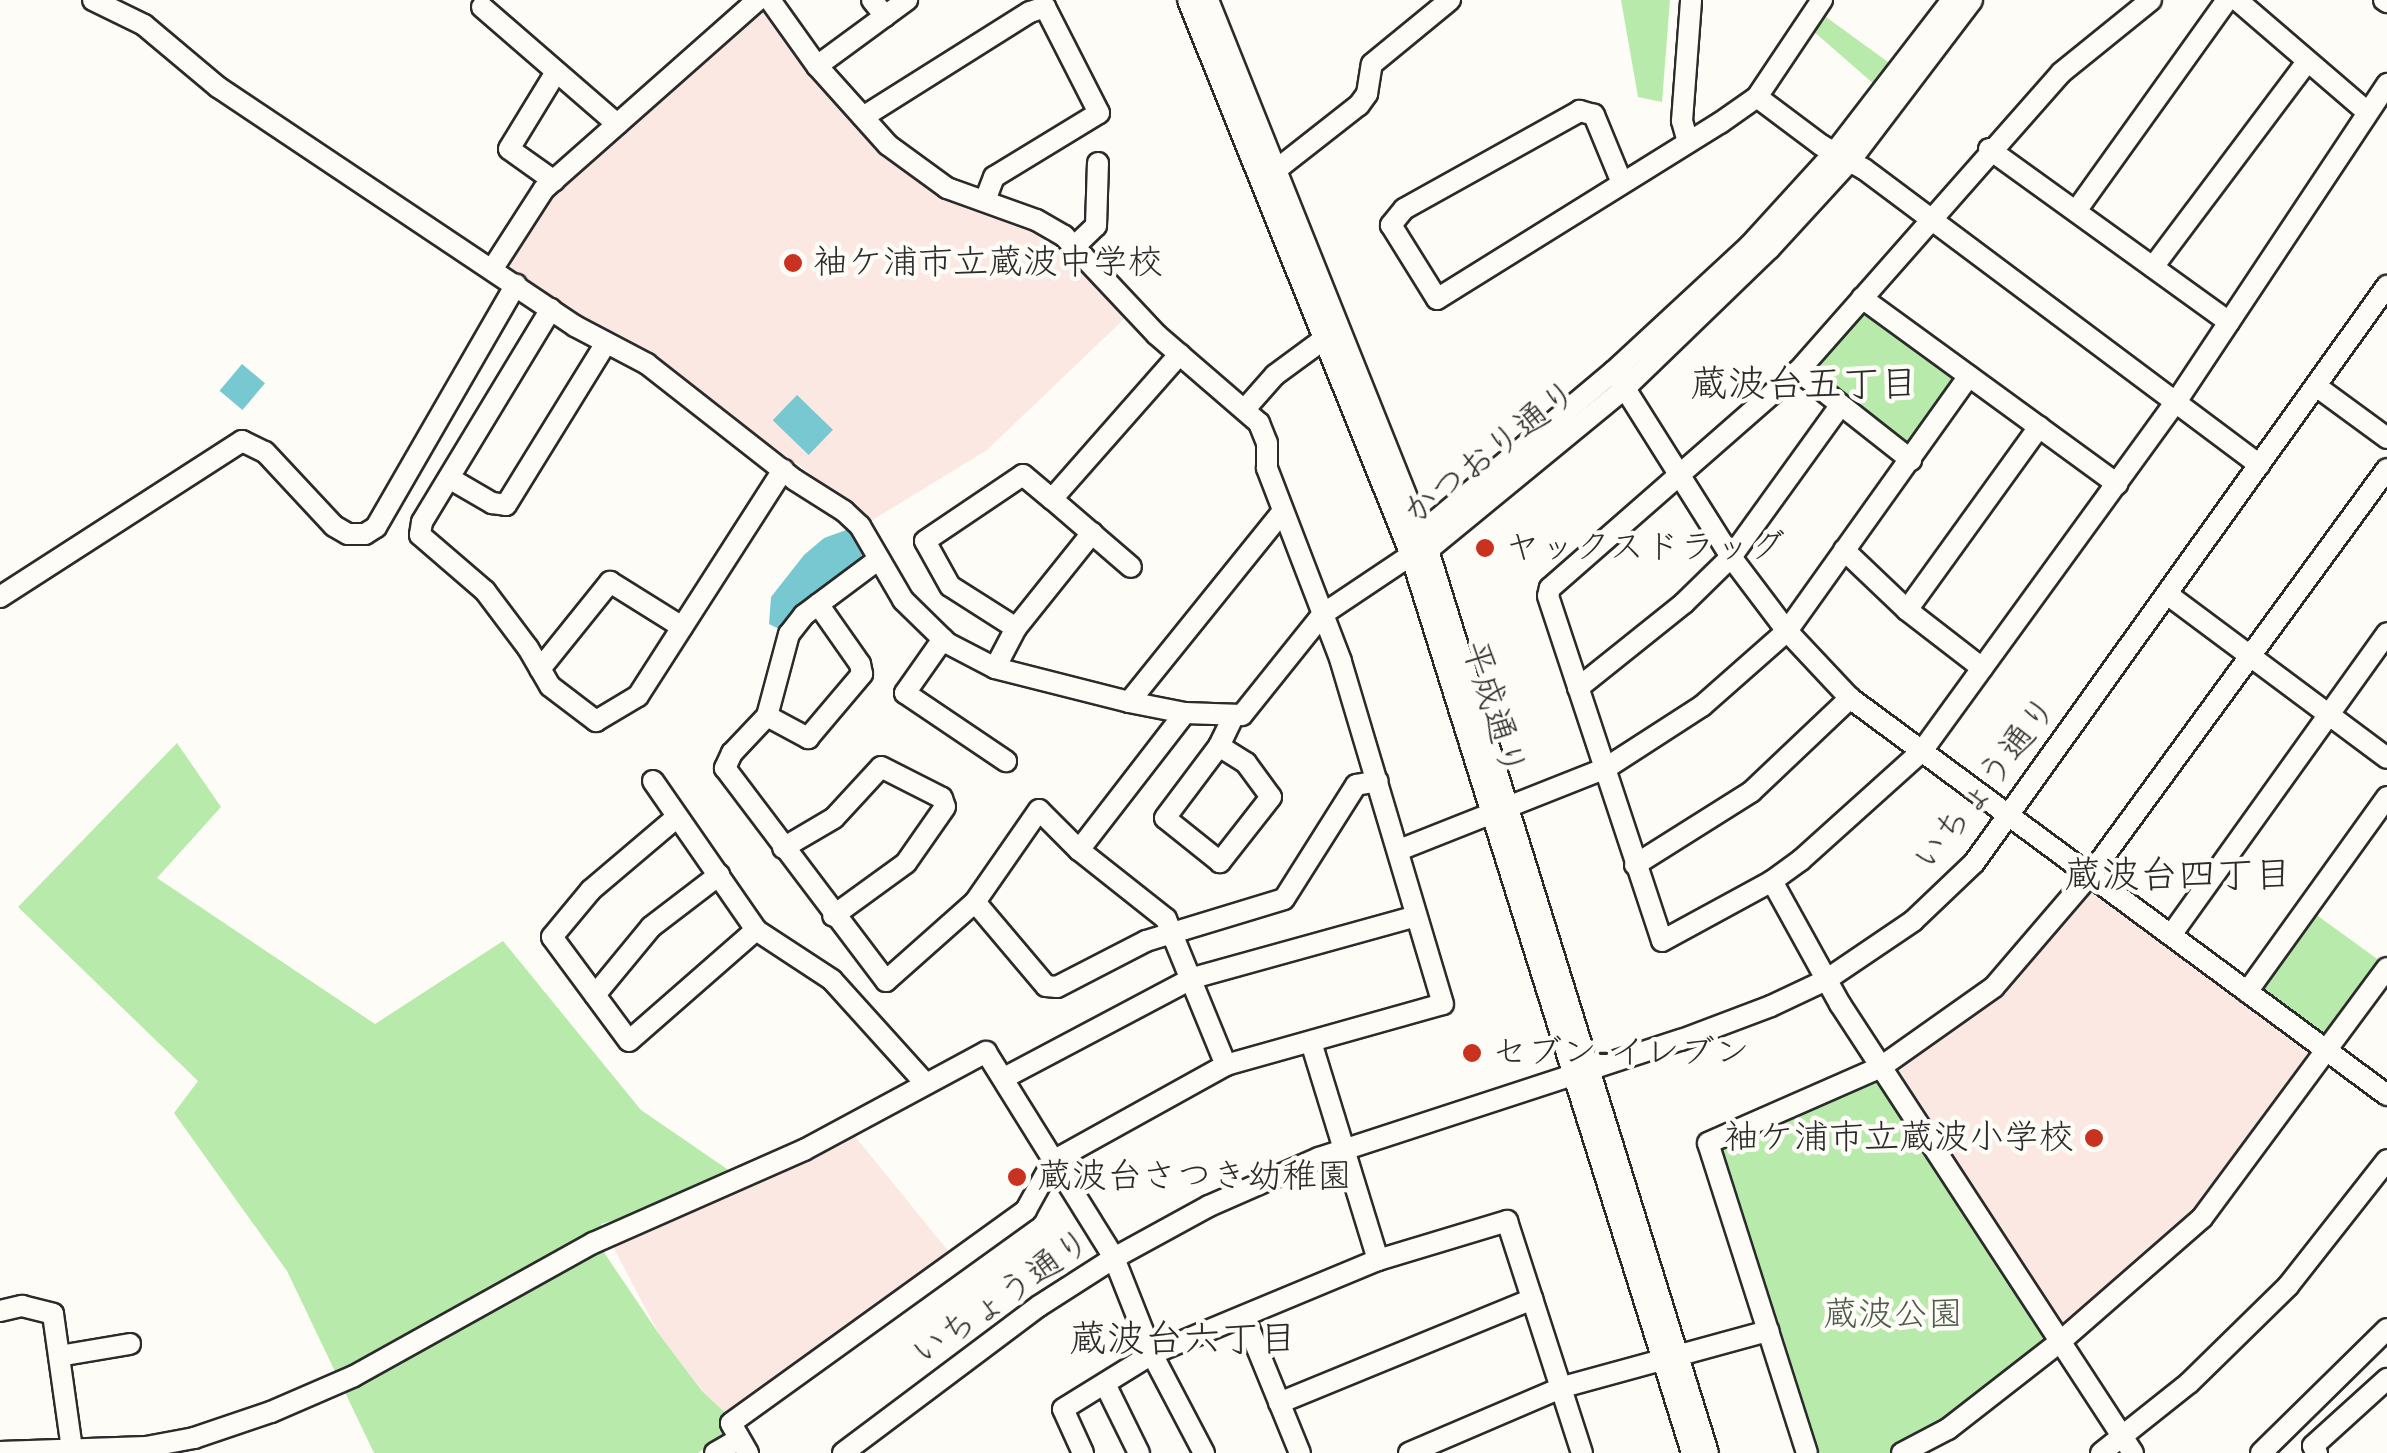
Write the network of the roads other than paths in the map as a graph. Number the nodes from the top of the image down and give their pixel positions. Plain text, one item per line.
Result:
1 (93, 0) edge
2 (758, 0) edge
3 (770, 0) edge
4 (907, 0) edge
5 (1188, 0) edge
6 (1208, 0) edge
7 (1450, 0) edge
8 (1690, 0) edge
9 (1822, 0) edge
10 (1952, 0) edge
11 (1972, 0) edge
12 (2151, 0) edge
13 (2227, 0) edge
14 (2237, 0) edge
15 (482, 7) dead end
16 (879, 8) edge
17 (2306, 63) junction
18 (818, 66) junction
19 (556, 72) junction
20 (2387, 84) edge
21 (1756, 97) junction
22 (2367, 112) junction
23 (863, 116) junction
24 (617, 124) junction
25 (1688, 142) junction
26 (1988, 149) junction
27 (1843, 156) junction
28 (1098, 163) dead end
29 (1276, 170) junction
30 (554, 180) junction
31 (1622, 182) junction
32 (985, 200) junction
33 (2076, 211) junction
34 (1932, 222) junction
35 (1075, 246) junction
36 (2152, 267) junction
37 (493, 268) junction
38 (516, 285) junction
39 (2387, 286) edge
40 (1862, 298) junction
41 (551, 309) junction
42 (2229, 322) junction
43 (1324, 339) junction
44 (606, 343) junction
45 (1180, 354) junction
46 (1798, 370) junction
47 (1968, 376) junction
48 (1620, 380) junction
49 (2316, 386) junction
50 (2176, 402) junction
51 (1840, 406) junction
52 (1244, 408) junction
53 (2039, 428) junction
54 (2387, 438) edge
55 (1912, 460) junction
56 (2260, 464) junction
57 (2387, 468) edge
58 (782, 470) junction
59 (1677, 473) junction
60 (449, 478) junction
61 (2117, 484) junction
62 (1052, 499) junction
63 (1284, 510) junction
64 (1092, 533) junction
65 (1420, 546) junction
66 (1844, 550) junction
67 (1731, 557) junction
68 (879, 559) junction
69 (1131, 566) dead end
70 (2167, 594) junction
71 (0, 597) edge
72 (818, 604) junction
73 (1907, 610) junction
74 (1324, 614) junction
75 (682, 628) junction
76 (1016, 628) junction
77 (1786, 630) junction
78 (2387, 633) edge
79 (942, 639) junction
80 (2250, 656) junction
81 (995, 668) junction
82 (1982, 668) junction
83 (540, 669) junction
84 (1578, 688) junction
85 (1850, 698) junction
86 (1129, 702) junction
87 (1185, 713) junction
88 (1234, 715) junction
89 (2329, 715) junction
90 (767, 716) junction
91 (1219, 746) junction
92 (1922, 751) junction
93 (2387, 758) edge
94 (1006, 761) dead end
95 (1606, 768) junction
96 (653, 781) dead end
97 (1378, 781) junction
98 (2387, 796) edge
99 (1499, 810) junction
100 (2009, 814) junction
101 (677, 817) junction
102 (784, 848) junction
103 (1079, 850) junction
104 (1399, 850) junction
105 (1635, 865) junction
106 (718, 875) junction
107 (2090, 875) junction
108 (1772, 881) junction
109 (976, 902) junction
110 (833, 916) junction
111 (1416, 916) junction
112 (756, 930) junction
113 (1172, 932) junction
114 (2171, 935) junction
115 (2387, 968) edge
116 (1193, 978) junction
117 (1826, 980) junction
118 (2247, 992) junction
119 (596, 995) junction
120 (1310, 1042) junction
121 (2328, 1049) junction
122 (1226, 1065) junction
123 (1881, 1067) junction
124 (1580, 1072) junction
125 (1004, 1078) junction
126 (925, 1084) junction
127 (2387, 1095) edge
128 (1344, 1150) junction
129 (2387, 1160) edge
130 (1053, 1161) junction
131 (1114, 1258) junction
132 (1378, 1260) junction
133 (1532, 1300) junction
134 (0, 1311) edge
135 (1244, 1316) junction
136 (2387, 1329) edge
137 (1768, 1331) junction
138 (2061, 1341) junction
139 (130, 1344) dead end
140 (1152, 1354) junction
141 (59, 1356) junction
142 (1670, 1360) junction
143 (2387, 1379) edge
144 (1106, 1384) junction
145 (1563, 1387) junction
146 (1279, 1403) junction
147 (872, 1445) edge
148 (744, 1446) edge
149 (2128, 1446) edge
150 (72, 1450) junction
151 (0, 1452) edge
152 (27, 1452) edge
153 (715, 1453) edge
154 (842, 1453) edge
155 (1082, 1453) edge
156 (1138, 1453) edge
157 (1204, 1453) edge
158 (1300, 1453) edge
159 (1409, 1453) edge
160 (1582, 1453) edge
161 (1692, 1453) edge
162 (1708, 1453) edge
163 (1807, 1453) edge
164 (1902, 1453) edge
165 (2102, 1453) edge
166 (2260, 1453) edge
167 (2317, 1453) edge

1 - 37 street
2 - 24 street
3 - 18 street
4 - 16 street
5 - 43 street, 平成通り
6 - 29 street, 平成通り
7 - 29 street
8 - 25 street
9 - 21 street
10 - 27 street, かつおり通り
11 - 27 street, かつおり通り
12 - 26 street
13 - 33 street
14 - 17 street
15 - 19 street
16 - 18 street
17 - 22 street
17 - 36 street
18 - 23 street
19 - 24 street
19 - 30 street
20 - 22 street
21 - 25 street
21 - 27 street
22 - 42 street
23 - 32 street
23 - 32 street
24 - 30 street
25 - 31 street
26 - 33 street
26 - 34 street
27 - 34 street
27 - 48 street, かつおり通り
28 - 35 street
29 - 65 street, 平成通り
30 - 37 street
31 - 31 street
32 - 35 street
33 - 36 street
34 - 40 street
34 - 50 street
35 - 45 street
36 - 42 street
37 - 38 street
38 - 41 street
38 - 71 street
39 - 49 street, いちょう通り
40 - 46 street
40 - 47 street
41 - 44 street
41 - 60 street
42 - 50 street
43 - 52 street
43 - 65 street, 平成通り
44 - 58 street
44 - 60 street
45 - 52 street
45 - 62 street
46 - 51 street
46 - 59 street
47 - 53 street
47 - 55 street
48 - 59 street
48 - 65 street, かつおり通り
49 - 54 street
49 - 56 street, いちょう通り
50 - 56 street
50 - 61 street
51 - 55 street
51 - 67 street
52 - 63 street
53 - 61 street
53 - 73 street
55 - 66 street
56 - 70 street, いちょう通り
57 - 80 street
58 - 68 street
58 - 75 street
59 - 67 street
59 - 84 street
60 - 83 street
61 - 82 street
62 - 64 street
62 - 76 street
63 - 74 street
63 - 86 street
64 - 69 street
64 - 76 street
65 - 74 street, かつおり通り
65 - 99 street, 平成通り
66 - 73 street
66 - 77 street
67 - 77 street
67 - 84 street
68 - 72 street
68 - 79 street
70 - 80 street
70 - 100 street, いちょう通り
72 - 90 street
72 - 90 street
73 - 82 street
74 - 88 street, かつおり通り
74 - 97 street
75 - 83 street
75 - 83 street
76 - 81 street
77 - 85 street
77 - 95 street
78 - 89 street
79 - 81 street
79 - 94 street
80 - 89 street
80 - 107 street
81 - 86 street
82 - 92 street
84 - 95 street
85 - 92 street
85 - 105 street
86 - 87 street
87 - 88 street
87 - 103 street
88 - 91 street
89 - 93 street
89 - 114 street
90 - 102 street
91 - 91 street
92 - 100 street
92 - 108 street
95 - 99 street
95 - 105 street
96 - 101 street
97 - 104 street
97 - 113 street
98 - 118 street
99 - 104 street
99 - 124 street, 平成通り
100 - 107 street
100 - 117 street, いちょう通り
101 - 106 street
101 - 119 street
102 - 110 street
102 - 110 street
103 - 109 street
103 - 113 street
104 - 111 street
105 - 108 street
106 - 112 street
106 - 119 street
107 - 114 street
107 - 123 street
108 - 117 street
109 - 110 street
109 - 113 street
111 - 116 street
111 - 120 street
112 - 119 street
112 - 126 street
113 - 116 street
114 - 118 street
115 - 121 street
116 - 122 street
116 - 125 street
117 - 123 street
117 - 124 street, いちょう通り
118 - 121 street
120 - 122 street
120 - 128 street
121 - 127 street
121 - 138 street
122 - 130 street
123 - 137 street
123 - 138 street
124 - 128 street, いちょう通り
124 - 142 street, 平成通り
125 - 126 street
125 - 130 street
126 - 150 street
128 - 131 street, いちょう通り
128 - 132 street
129 - 149 street
130 - 131 street
130 - 148 street
131 - 140 street
131 - 147 street, いちょう通り
132 - 133 street
132 - 135 street
133 - 145 street
133 - 146 street
134 - 141 street
135 - 140 street
135 - 146 street
136 - 166 street
137 - 142 street
137 - 163 street
138 - 149 street
138 - 164 street
139 - 141 street
140 - 144 street
140 - 157 street
141 - 150 street
142 - 145 street
142 - 161 street, 平成通り
142 - 162 street, 平成通り
143 - 167 street
144 - 155 street
144 - 156 street
145 - 159 street
145 - 160 street
146 - 158 street
147 - 154 street, いちょう通り
148 - 153 street
149 - 165 street
150 - 152 street
151 - 152 street

